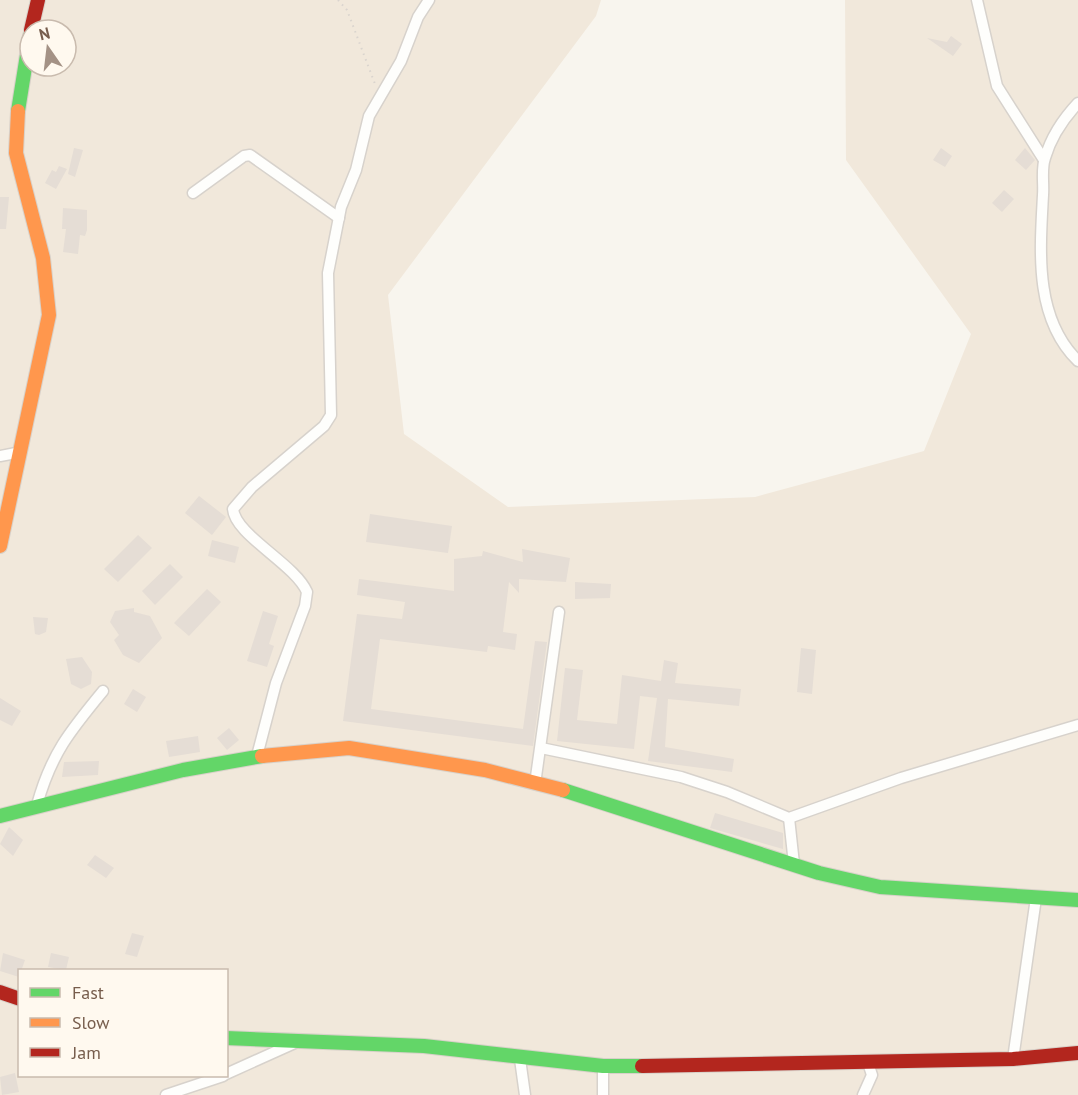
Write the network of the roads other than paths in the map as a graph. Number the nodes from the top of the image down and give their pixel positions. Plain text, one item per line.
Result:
1 (38, 0) edge
2 (429, 0) edge
3 (977, 0) edge
4 (34, 18) edge
5 (23, 78) edge
6 (1078, 104) edge
7 (1044, 160) junction
8 (193, 193) dead end
9 (339, 218) junction
10 (1078, 361) edge
11 (21, 452) junction
12 (0, 456) edge
13 (0, 546) edge
14 (559, 612) dead end
15 (103, 691) dead end
16 (1078, 725) edge
17 (541, 748) junction
18 (257, 756) junction
19 (535, 784) junction
20 (37, 805) junction
21 (0, 816) edge
22 (789, 818) junction
23 (794, 864) junction
24 (1036, 898) junction
25 (1078, 900) edge
26 (0, 992) edge
27 (18, 998) edge
28 (228, 1038) edge
29 (298, 1042) junction
30 (1078, 1053) edge
31 (520, 1059) junction
32 (1013, 1059) junction
33 (867, 1063) junction
34 (603, 1066) junction
35 (228, 1074) edge
36 (219, 1077) edge
37 (166, 1095) edge
38 (525, 1095) edge
39 (603, 1095) edge
40 (863, 1095) edge

1 - 4 main road
2 - 9 street
3 - 7 street
5 - 11 main road
6 - 7 street
7 - 10 street
8 - 9 street
9 - 18 street
11 - 12 street
11 - 13 main road
14 - 17 street
15 - 20 street
16 - 22 street
17 - 19 street
17 - 22 street
18 - 19 main road
18 - 20 main road
19 - 23 main road
20 - 21 main road
22 - 23 street
23 - 24 main road
24 - 25 main road
24 - 32 street
26 - 27 main road
28 - 29 main road
29 - 31 main road
29 - 35 street
30 - 32 main road
31 - 34 main road
31 - 38 street
32 - 33 main road
33 - 34 main road
33 - 40 street
34 - 39 street
36 - 37 street

